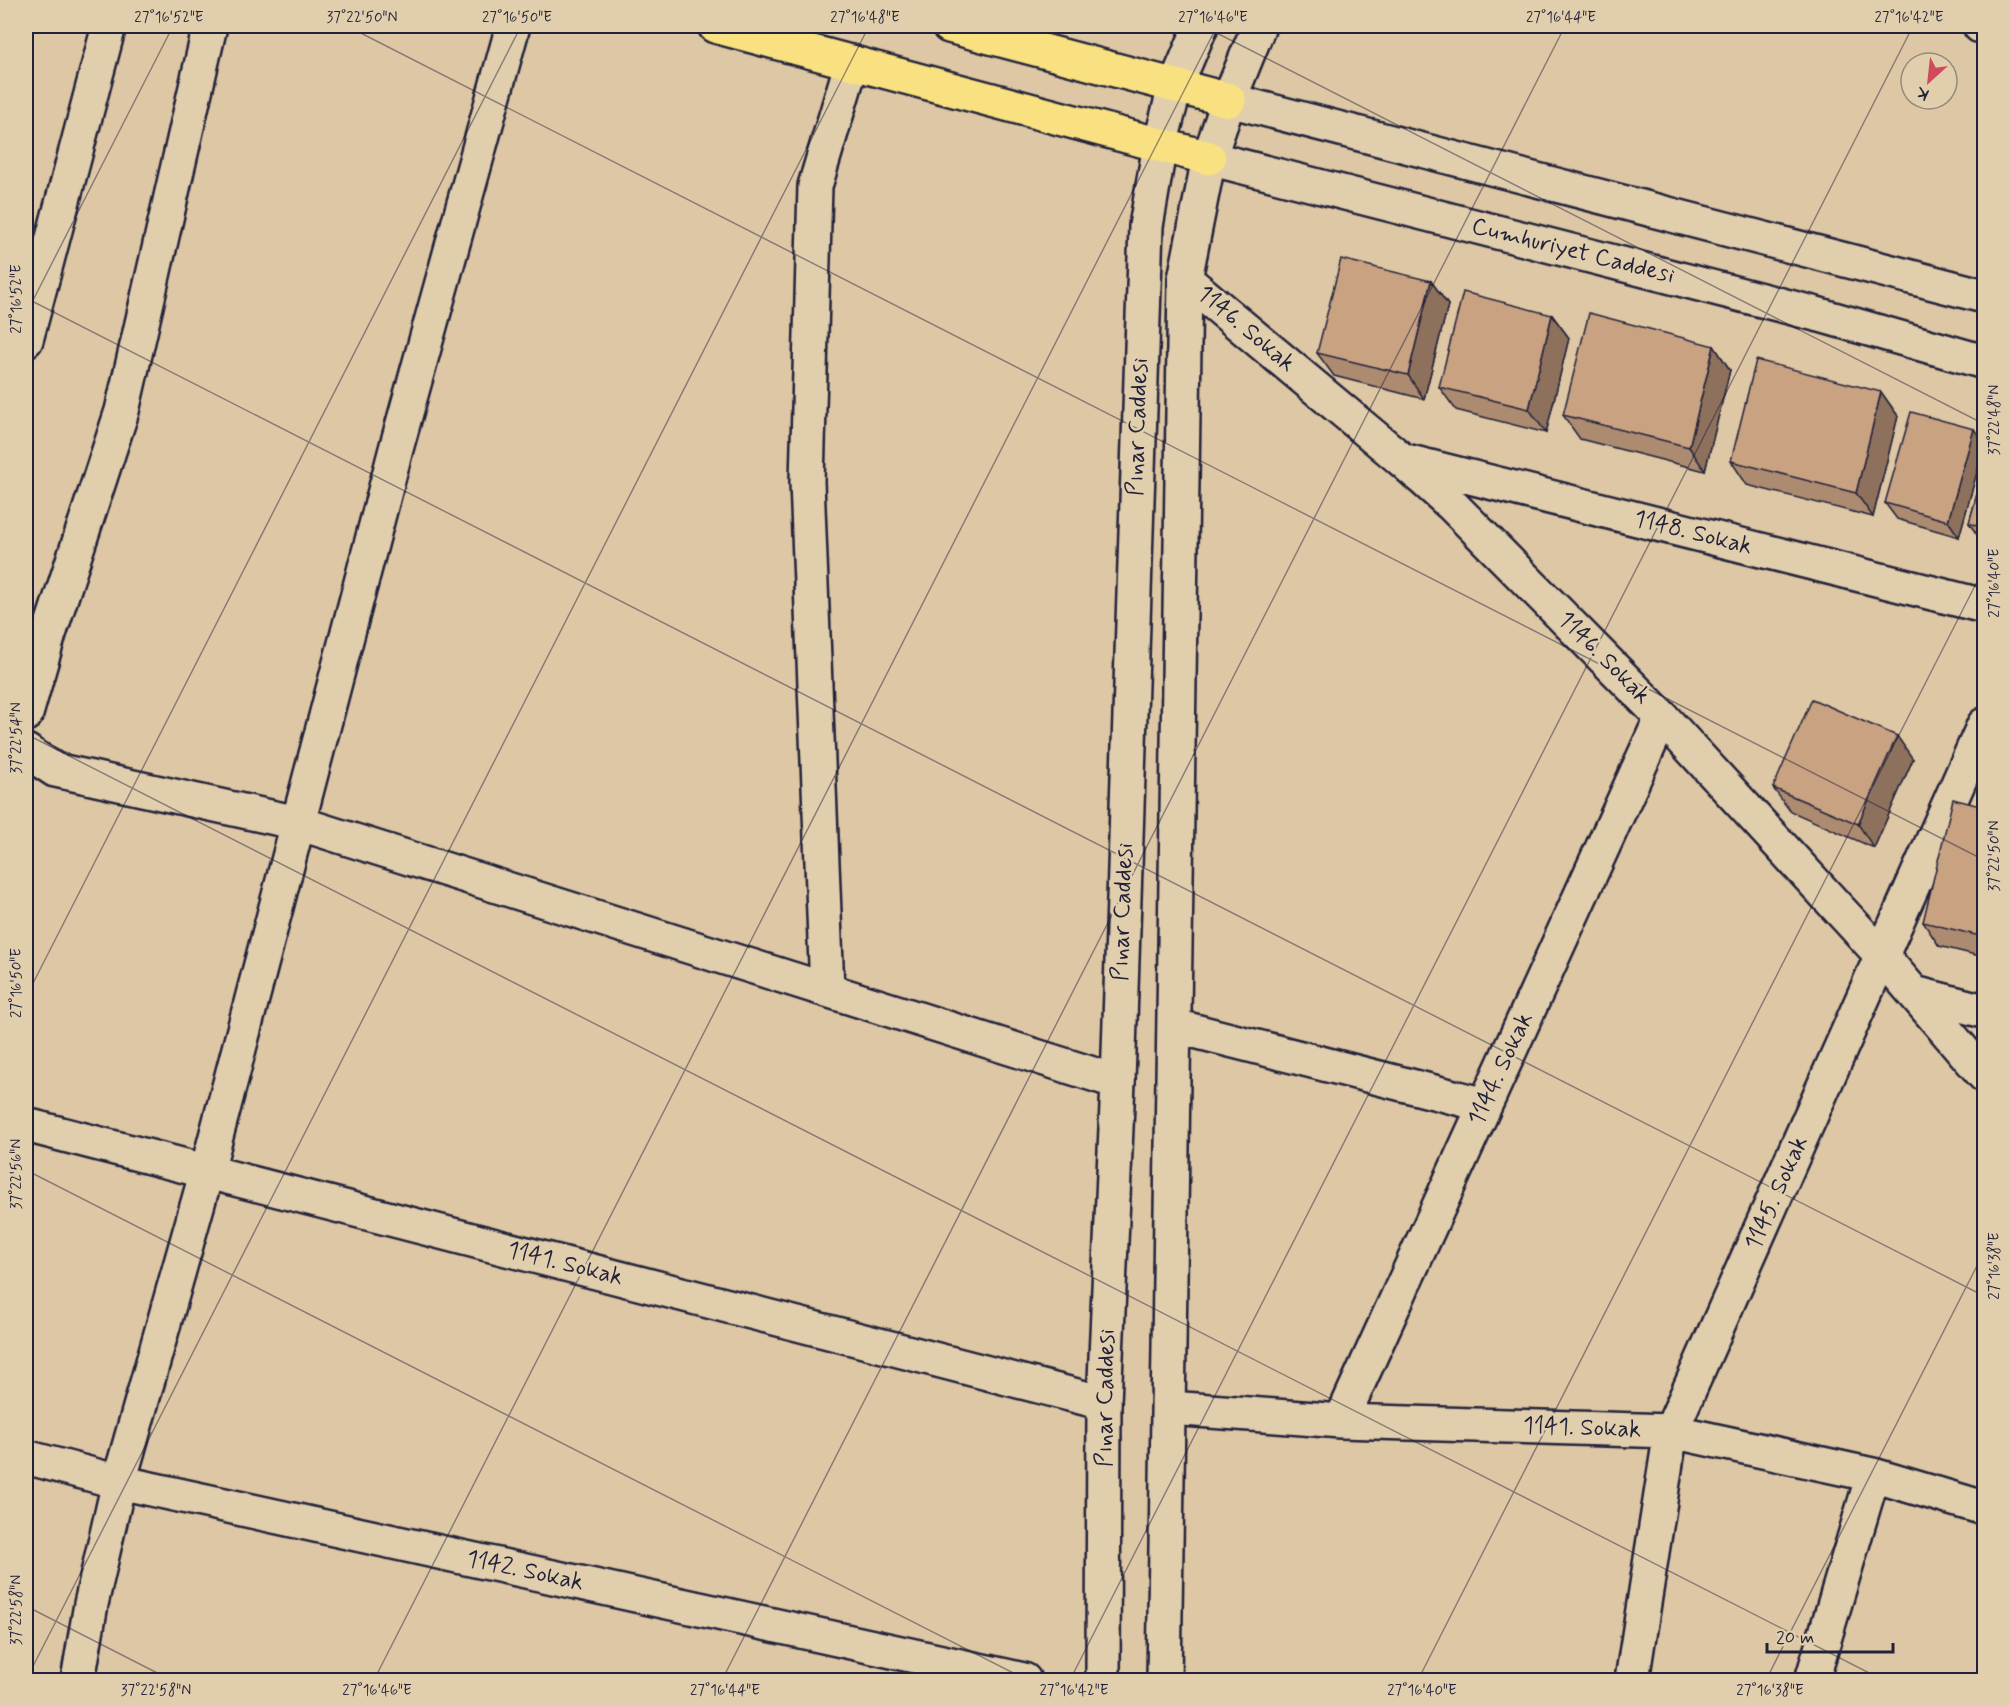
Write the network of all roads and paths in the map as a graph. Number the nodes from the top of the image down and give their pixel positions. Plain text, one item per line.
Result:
1 (109, 26) edge
2 (210, 26) edge
3 (513, 26) edge
4 (715, 26) edge
5 (949, 26) edge
6 (1201, 26) edge
7 (1258, 26) edge
8 (1980, 26) edge
9 (1984, 27) edge
10 (852, 62) junction
11 (1175, 87) junction
12 (1229, 100) junction
13 (1160, 146) junction
14 (1209, 158) junction
15 (1185, 279) junction
16 (1984, 296) edge
17 (26, 340) edge
18 (1984, 362) edge
19 (1402, 460) junction
20 (1984, 606) edge
21 (37, 631) edge
22 (26, 714) edge
23 (1662, 717) junction
24 (1984, 724) edge
25 (26, 751) edge
26 (298, 823) junction
27 (1883, 957) junction
28 (826, 990) junction
29 (1914, 993) junction
30 (1984, 1011) edge
31 (1175, 1026) junction
32 (1984, 1075) edge
33 (1118, 1082) junction
34 (1485, 1105) junction
35 (26, 1125) edge
36 (207, 1171) junction
37 (1104, 1403) junction
38 (1170, 1408) junction
39 (1341, 1421) junction
40 (1671, 1431) junction
41 (26, 1457) edge
42 (1873, 1475) junction
43 (119, 1482) junction
44 (1984, 1508) edge
45 (78, 1680) edge
46 (1024, 1680) edge
47 (1102, 1680) edge
48 (1164, 1680) edge
49 (1632, 1680) edge
50 (1812, 1680) edge

1 - 17 street
2 - 21 street
3 - 26 street
4 - 10 main road, Cumhuriyet Caddesi
5 - 11 main road
6 - 11 street, Pınar Caddesi
7 - 12 street, Pınar Caddesi
8 - 9 street
10 - 13 main road, Cumhuriyet Caddesi
10 - 28 street
11 - 12 main road
11 - 13 street, Pınar Caddesi
12 - 14 street, Pınar Caddesi
12 - 16 street
13 - 14 main road, Cumhuriyet Caddesi
13 - 33 street, Pınar Caddesi
14 - 15 street, Pınar Caddesi
14 - 18 street, Cumhuriyet Caddesi
15 - 19 street, 1146. Sokak
15 - 31 street, Pınar Caddesi
19 - 20 street, 1148. Sokak
19 - 23 street, 1146. Sokak
21 - 22 street
23 - 27 street, 1146. Sokak
23 - 34 street, 1144. Sokak
24 - 27 street, 1145. Sokak
25 - 26 street
26 - 28 street
26 - 36 street
27 - 29 street, 1146. Sokak
27 - 40 street, 1145. Sokak
28 - 33 street
29 - 30 street
29 - 32 street, 1146. Sokak
31 - 34 street
31 - 38 street, Pınar Caddesi
33 - 37 street, Pınar Caddesi
34 - 39 street, 1144. Sokak
35 - 36 street, 1141. Sokak
36 - 37 street, 1141. Sokak
36 - 43 street
37 - 47 street, Pınar Caddesi
38 - 39 street, 1141. Sokak
38 - 48 street, Pınar Caddesi
39 - 40 street, 1141. Sokak
40 - 42 street, 1141. Sokak
40 - 49 street, 1145. Sokak
41 - 43 street, 1142. Sokak
42 - 44 street, 1141. Sokak
42 - 50 street
43 - 45 street
43 - 46 street, 1142. Sokak

